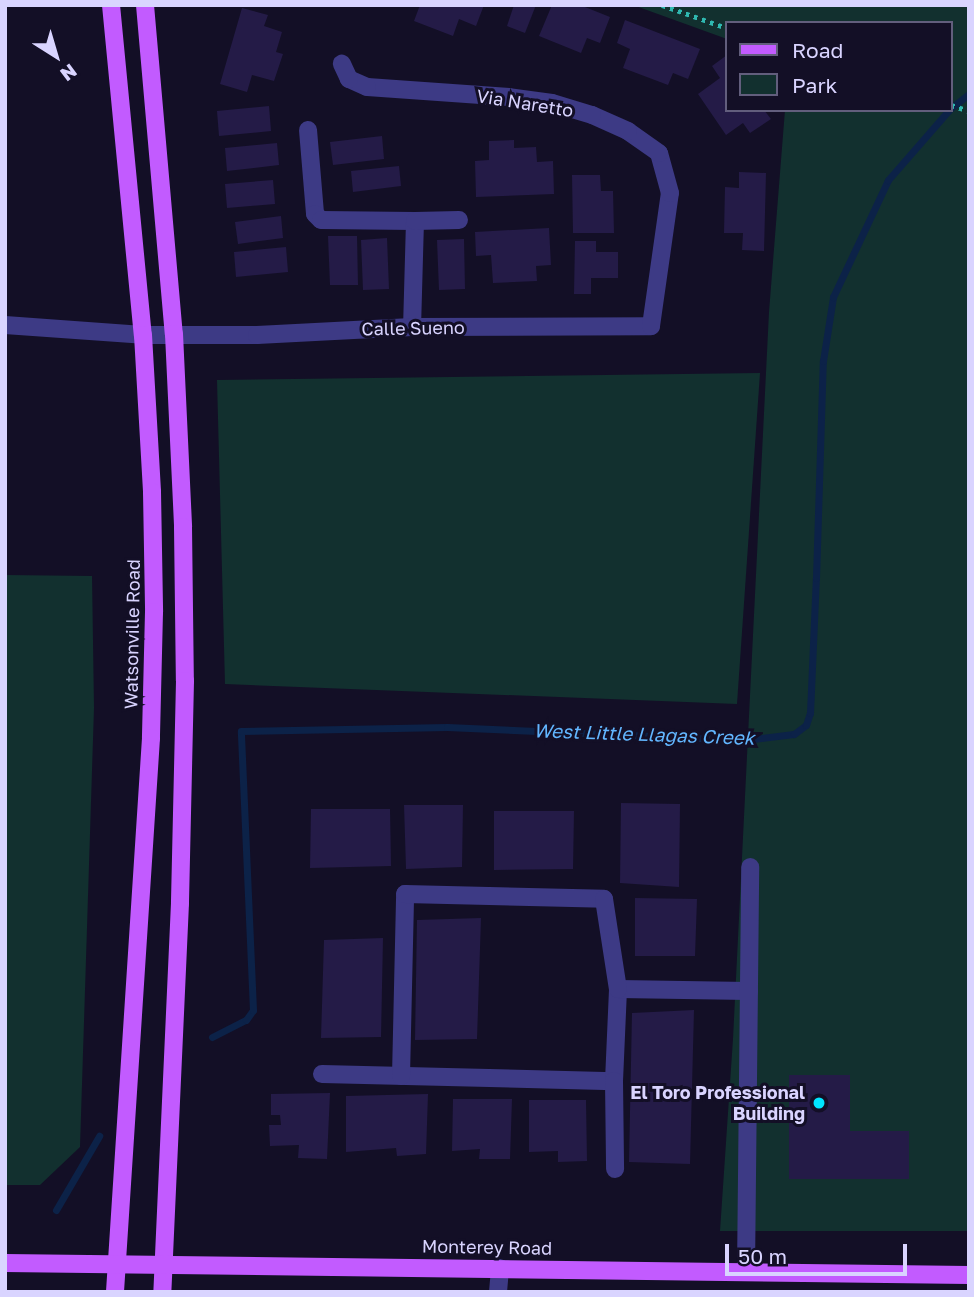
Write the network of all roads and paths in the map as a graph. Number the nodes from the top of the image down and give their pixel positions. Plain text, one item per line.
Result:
1 (111, 5) edge
2 (145, 5) edge
3 (662, 5) edge
4 (726, 28) edge
5 (342, 64) dead end
6 (308, 130) dead end
7 (459, 220) dead end
8 (415, 221) junction
9 (5, 325) edge
10 (651, 326) joint
11 (412, 327) junction
12 (174, 334) junction
13 (143, 335) junction
14 (750, 867) dead end
15 (618, 989) junction
16 (749, 991) junction
17 (322, 1074) dead end
18 (401, 1076) junction
19 (614, 1081) junction
20 (615, 1170) dead end
21 (5, 1263) edge
22 (118, 1264) junction
23 (163, 1264) junction
24 (500, 1268) junction
25 (746, 1271) junction
26 (969, 1275) edge
27 (115, 1292) edge
28 (162, 1292) edge
29 (498, 1292) edge

1 - 13 main road, Watsonville Road
2 - 12 main road
3 - 4 path
5 - 10 street, Via Naretto
6 - 8 street
7 - 8 street
8 - 11 street
9 - 13 street, Calle Sueno
10 - 11 street, Calle Sueno
11 - 12 street, Calle Sueno
12 - 13 street, Calle Sueno
12 - 23 main road
13 - 22 main road, Watsonville Road
14 - 16 street
15 - 16 street
15 - 18 street
15 - 19 street
16 - 25 street
17 - 18 street
18 - 19 street
19 - 20 street
21 - 22 main road, Monterey Road
22 - 23 main road, Monterey Road
22 - 27 main road, Watsonville Road
23 - 24 main road, Monterey Road
23 - 28 main road
24 - 25 main road, Monterey Road
24 - 29 street
25 - 26 main road, Monterey Road

